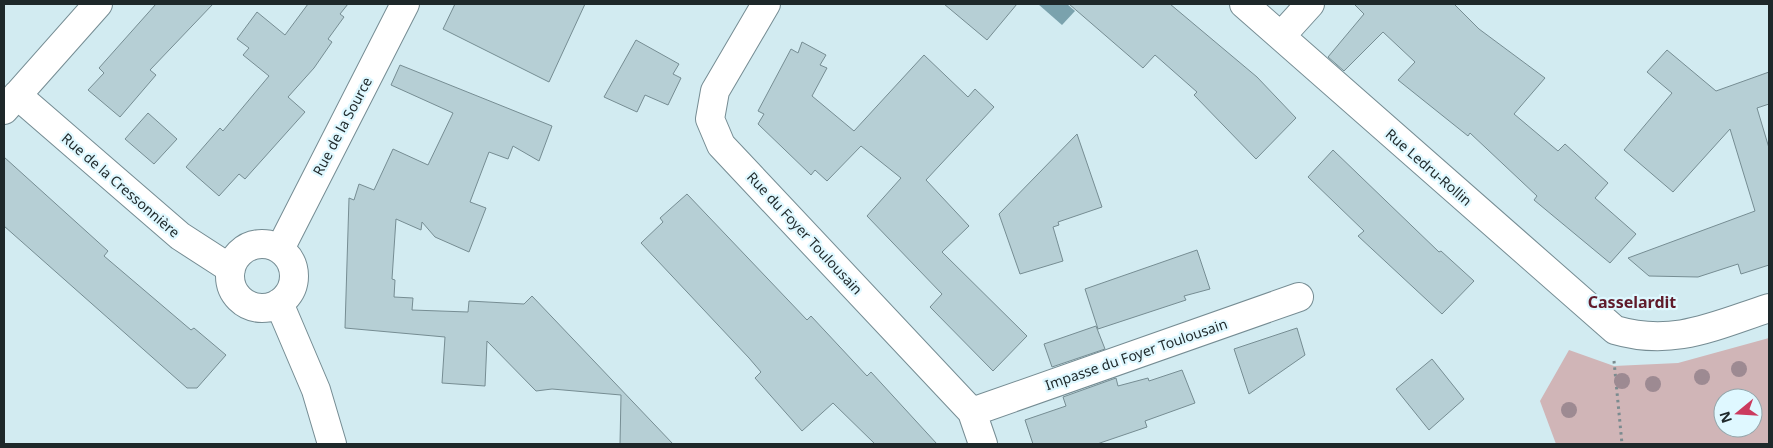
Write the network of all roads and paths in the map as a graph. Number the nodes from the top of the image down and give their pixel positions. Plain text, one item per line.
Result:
1 (98, 4) edge
2 (405, 4) edge
3 (766, 4) edge
4 (1244, 4) edge
5 (1310, 4) edge
6 (1282, 36) junction
7 (10, 103) edge
8 (280, 249) junction
9 (231, 270) junction
10 (1299, 297) dead end
11 (280, 303) junction
12 (1769, 308) edge
13 (1614, 330) junction
14 (972, 412) junction
15 (332, 444) edge
16 (983, 444) edge
17 (1622, 444) edge

1 - 7 street
2 - 8 street, Rue de la Source
3 - 14 street, Rue du Foyer Toulousain
4 - 6 street, Rue Ledru-Rollin
5 - 6 street
6 - 13 street, Rue Ledru-Rollin
7 - 9 street, Rue de la Cressonnière
8 - 9 street
8 - 11 street
9 - 11 street
10 - 14 street, Impasse du Foyer Toulousain
11 - 15 street
12 - 13 street
13 - 17 path
14 - 16 street, Rue du Foyer Toulousain

